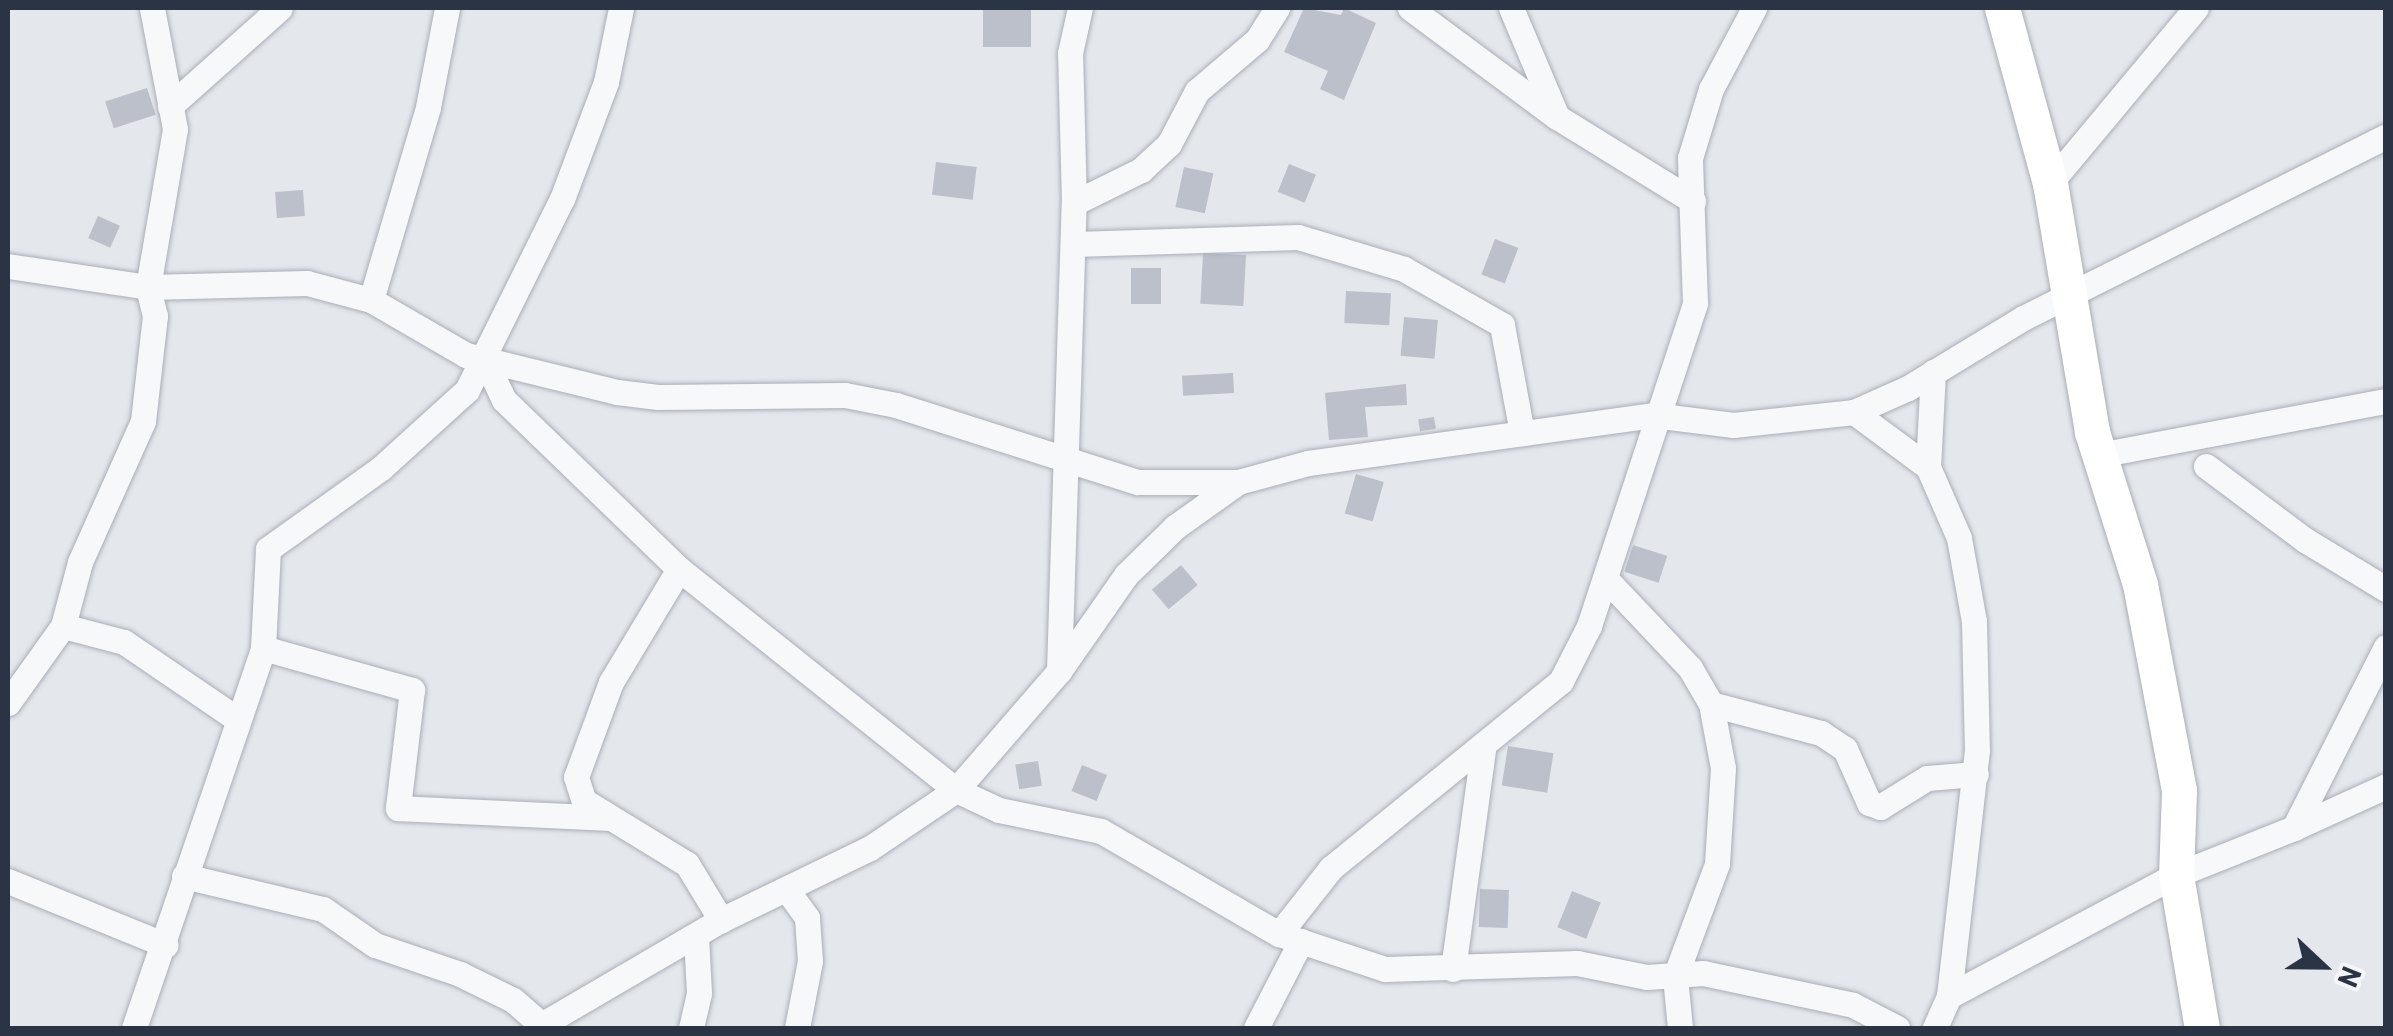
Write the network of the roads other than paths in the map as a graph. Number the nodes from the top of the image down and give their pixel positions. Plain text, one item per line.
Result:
1 (152, 8) edge
2 (171, 8) edge
3 (280, 8) edge
4 (447, 8) edge
5 (620, 8) edge
6 (1080, 8) edge
7 (1277, 8) edge
8 (1410, 8) edge
9 (1511, 8) edge
10 (1754, 8) edge
11 (2002, 8) edge
12 (2196, 8) edge
13 (157, 42) junction
14 (170, 106) junction
15 (1556, 118) junction
16 (2386, 136) edge
17 (2050, 182) junction
18 (1693, 201) junction
19 (1074, 203) junction
20 (1074, 244) junction
21 (8, 266) edge
22 (148, 286) junction
23 (2068, 298) junction
24 (371, 300) junction
25 (484, 361) junction
26 (1933, 372) junction
27 (2386, 400) edge
28 (1854, 412) junction
29 (1653, 416) junction
30 (1522, 433) junction
31 (2099, 455) junction
32 (1067, 464) junction
33 (2206, 466) dead end
34 (1928, 467) junction
35 (1238, 482) junction
36 (679, 569) junction
37 (1605, 578) junction
38 (2386, 589) edge
39 (64, 626) junction
40 (2386, 647) edge
41 (263, 648) junction
42 (1059, 671) junction
43 (8, 704) edge
44 (1711, 704) junction
45 (234, 717) junction
46 (1484, 744) junction
47 (1976, 774) junction
48 (2386, 786) edge
49 (956, 790) junction
50 (609, 818) junction
51 (2294, 828) junction
52 (2176, 875) junction
53 (184, 876) junction
54 (8, 881) edge
55 (787, 890) junction
56 (721, 920) junction
57 (696, 936) junction
58 (1290, 938) junction
59 (166, 946) junction
60 (1453, 969) junction
61 (1675, 977) junction
62 (1950, 996) junction
63 (539, 1027) edge
64 (134, 1028) edge
65 (690, 1028) edge
66 (798, 1028) edge
67 (1256, 1028) edge
68 (1680, 1028) edge
69 (1897, 1028) edge
70 (1934, 1028) edge
71 (2202, 1028) edge

1 - 13 street
2 - 13 street
3 - 14 street
4 - 24 street
5 - 25 street
6 - 19 street
7 - 19 street
8 - 15 street
9 - 15 street
10 - 18 street
11 - 17 street
12 - 17 street
13 - 14 street
14 - 22 street
15 - 18 street
16 - 23 street
17 - 23 street
18 - 29 street
19 - 20 street
20 - 30 street
20 - 32 street
21 - 22 street
22 - 24 street
22 - 39 street
23 - 26 street
23 - 31 street
24 - 25 street
25 - 32 street
25 - 36 street
25 - 41 street
26 - 28 street
26 - 34 street
27 - 31 street
28 - 29 street
28 - 34 street
29 - 30 street
29 - 37 street
30 - 35 street
31 - 52 street
32 - 35 street
32 - 42 street
33 - 38 street
34 - 47 street
35 - 42 street
36 - 49 street
36 - 50 street
37 - 44 street
37 - 46 street
39 - 43 street
39 - 45 street
40 - 51 street
41 - 45 street
41 - 50 street
42 - 49 street
44 - 47 street
44 - 61 street
45 - 53 street
46 - 58 street
46 - 60 street
47 - 62 street
48 - 51 street
49 - 55 street
49 - 58 street
50 - 56 street
51 - 52 street
52 - 62 street
52 - 71 street
53 - 59 street
53 - 63 street
54 - 59 street
55 - 56 street
55 - 66 street
56 - 57 street
57 - 63 street
57 - 65 street
58 - 60 street
58 - 67 street
59 - 64 street
60 - 61 street
61 - 68 street
61 - 69 street
62 - 70 street

